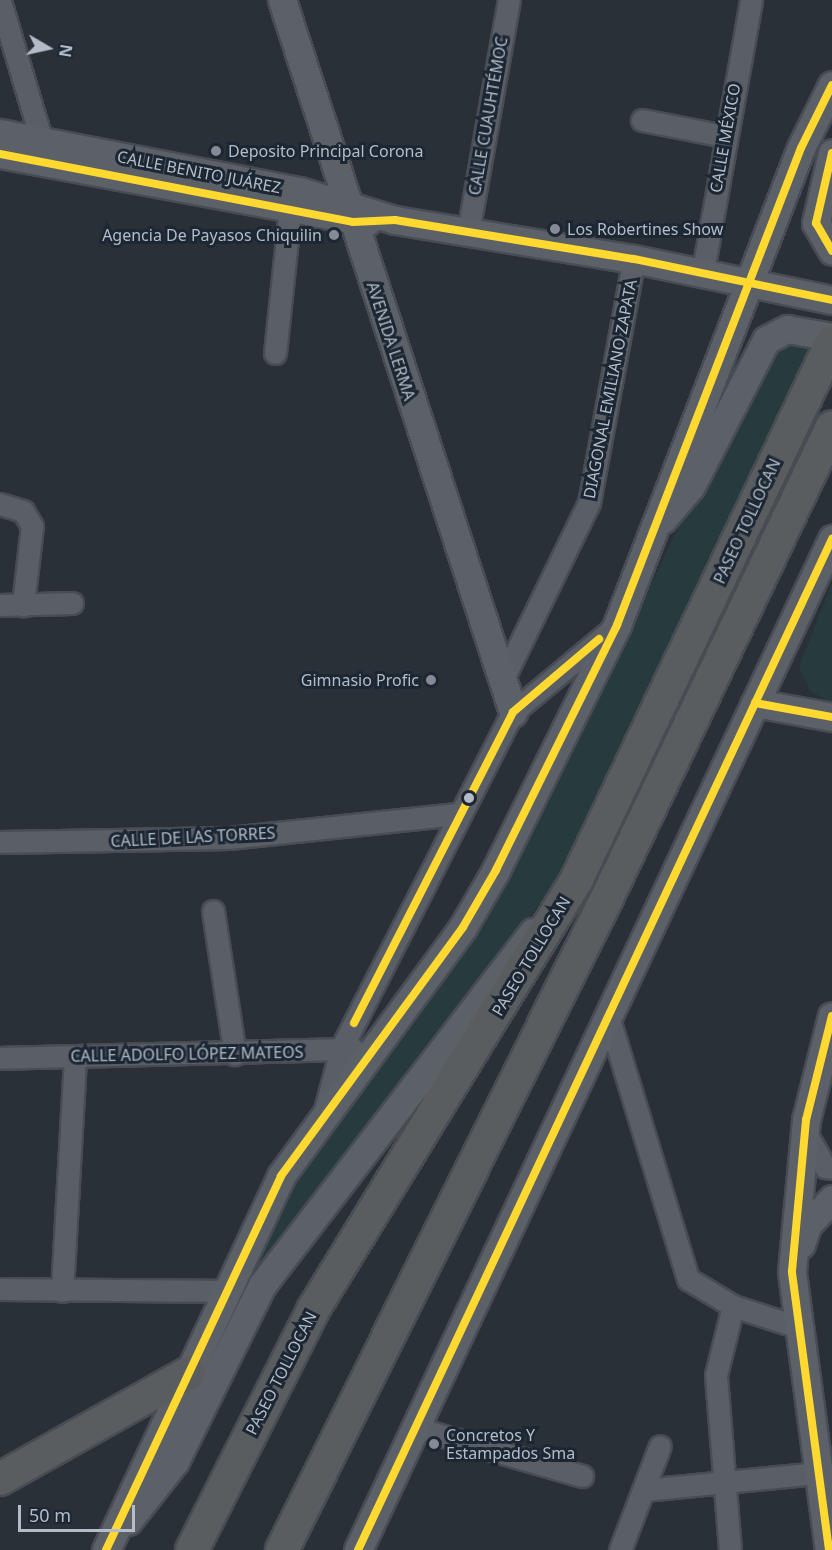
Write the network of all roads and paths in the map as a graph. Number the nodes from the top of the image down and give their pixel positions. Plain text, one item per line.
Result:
1 (282, 0) edge
2 (509, 0) edge
3 (751, 0) edge
4 (0, 1) edge
5 (832, 85) edge
6 (642, 120) dead end
7 (0, 133) edge
8 (724, 136) junction
9 (42, 142) junction
10 (832, 153) edge
11 (0, 154) edge
12 (290, 211) junction
13 (349, 212) junction
14 (468, 232) junction
15 (832, 251) edge
16 (634, 259) junction
17 (702, 276) junction
18 (750, 285) junction
19 (832, 300) edge
20 (830, 344) edge
21 (274, 353) dead end
22 (832, 428) edge
23 (7, 505) edge
24 (653, 529) junction
25 (832, 539) edge
26 (72, 603) dead end
27 (0, 605) edge
28 (23, 605) junction
29 (617, 625) junction
30 (502, 681) junction
31 (755, 703) junction
32 (513, 712) junction
33 (832, 717) edge
34 (457, 814) junction
35 (0, 842) edge
36 (576, 881) junction
37 (213, 912) dead end
38 (832, 1016) edge
39 (609, 1019) junction
40 (374, 1047) junction
41 (341, 1050) junction
42 (235, 1054) junction
43 (75, 1056) junction
44 (0, 1058) edge
45 (324, 1111) junction
46 (806, 1133) junction
47 (832, 1168) edge
48 (832, 1199) edge
49 (792, 1271) junction
50 (0, 1289) edge
51 (228, 1290) junction
52 (62, 1291) junction
53 (733, 1306) junction
54 (795, 1326) junction
55 (189, 1373) junction
56 (416, 1428) junction
57 (660, 1446) dead end
58 (328, 1452) junction
59 (816, 1473) junction
60 (582, 1476) dead end
61 (0, 1479) edge
62 (726, 1483) junction
63 (644, 1490) junction
64 (110, 1542) edge
65 (829, 1544) edge
66 (192, 1550) edge
67 (282, 1550) edge
68 (299, 1550) edge
69 (358, 1550) edge
70 (620, 1550) edge
71 (730, 1550) edge

1 - 13 main road, AVENIDA LERMA
2 - 14 street, CALLE CUAUHTÉMOC
3 - 8 street, CALLE MÉXICO
4 - 9 street
5 - 18 main road
6 - 8 street
7 - 9 main road, CALLE BENITO JUÁREZ
8 - 17 street, CALLE MÉXICO
9 - 13 main road, CALLE BENITO JUÁREZ
10 - 15 main road
11 - 12 main road, CALLE BENITO JUÁREZ
12 - 13 main road, CALLE BENITO JUÁREZ
12 - 21 street
13 - 14 main road, CALLE BENITO JUÁREZ
13 - 30 main road, AVENIDA LERMA
14 - 16 main road, CALLE BENITO JUÁREZ
16 - 17 main road, CALLE BENITO JUÁREZ
16 - 30 street, DIAGONAL EMILIANO ZAPATA
17 - 18 main road, CALLE BENITO JUÁREZ
18 - 19 main road, CALLE BENITO JUÁREZ
18 - 24 main road
20 - 24 main road
20 - 36 highway, PASEO TOLLOCAN
22 - 58 highway
23 - 28 street
24 - 29 main road
25 - 31 main road
26 - 28 street
27 - 28 street
29 - 32 street
29 - 40 main road
30 - 32 main road
31 - 33 main road
31 - 39 main road
32 - 34 street
34 - 35 street, CALLE DE LAS TORRES
34 - 41 street
36 - 64 main road
36 - 66 highway, PASEO TOLLOCAN
37 - 42 street
38 - 46 main road
39 - 53 street
39 - 56 main road
40 - 41 street, CALLE ADOLFO LÓPEZ MATEOS
40 - 45 main road
41 - 42 street, CALLE ADOLFO LÓPEZ MATEOS
41 - 45 street
42 - 43 street, CALLE ADOLFO LÓPEZ MATEOS
43 - 44 street, CALLE ADOLFO LÓPEZ MATEOS
43 - 52 street
45 - 51 main road
46 - 47 street
46 - 49 main road
48 - 49 main road
49 - 54 main road
50 - 52 street
51 - 52 street
51 - 55 main road
53 - 54 street
53 - 62 street
54 - 59 main road
55 - 61 highway
55 - 64 main road
56 - 60 street
56 - 69 main road
57 - 63 street
58 - 67 highway
58 - 68 highway
59 - 62 street
59 - 65 main road
62 - 63 street
62 - 71 street
63 - 70 street

